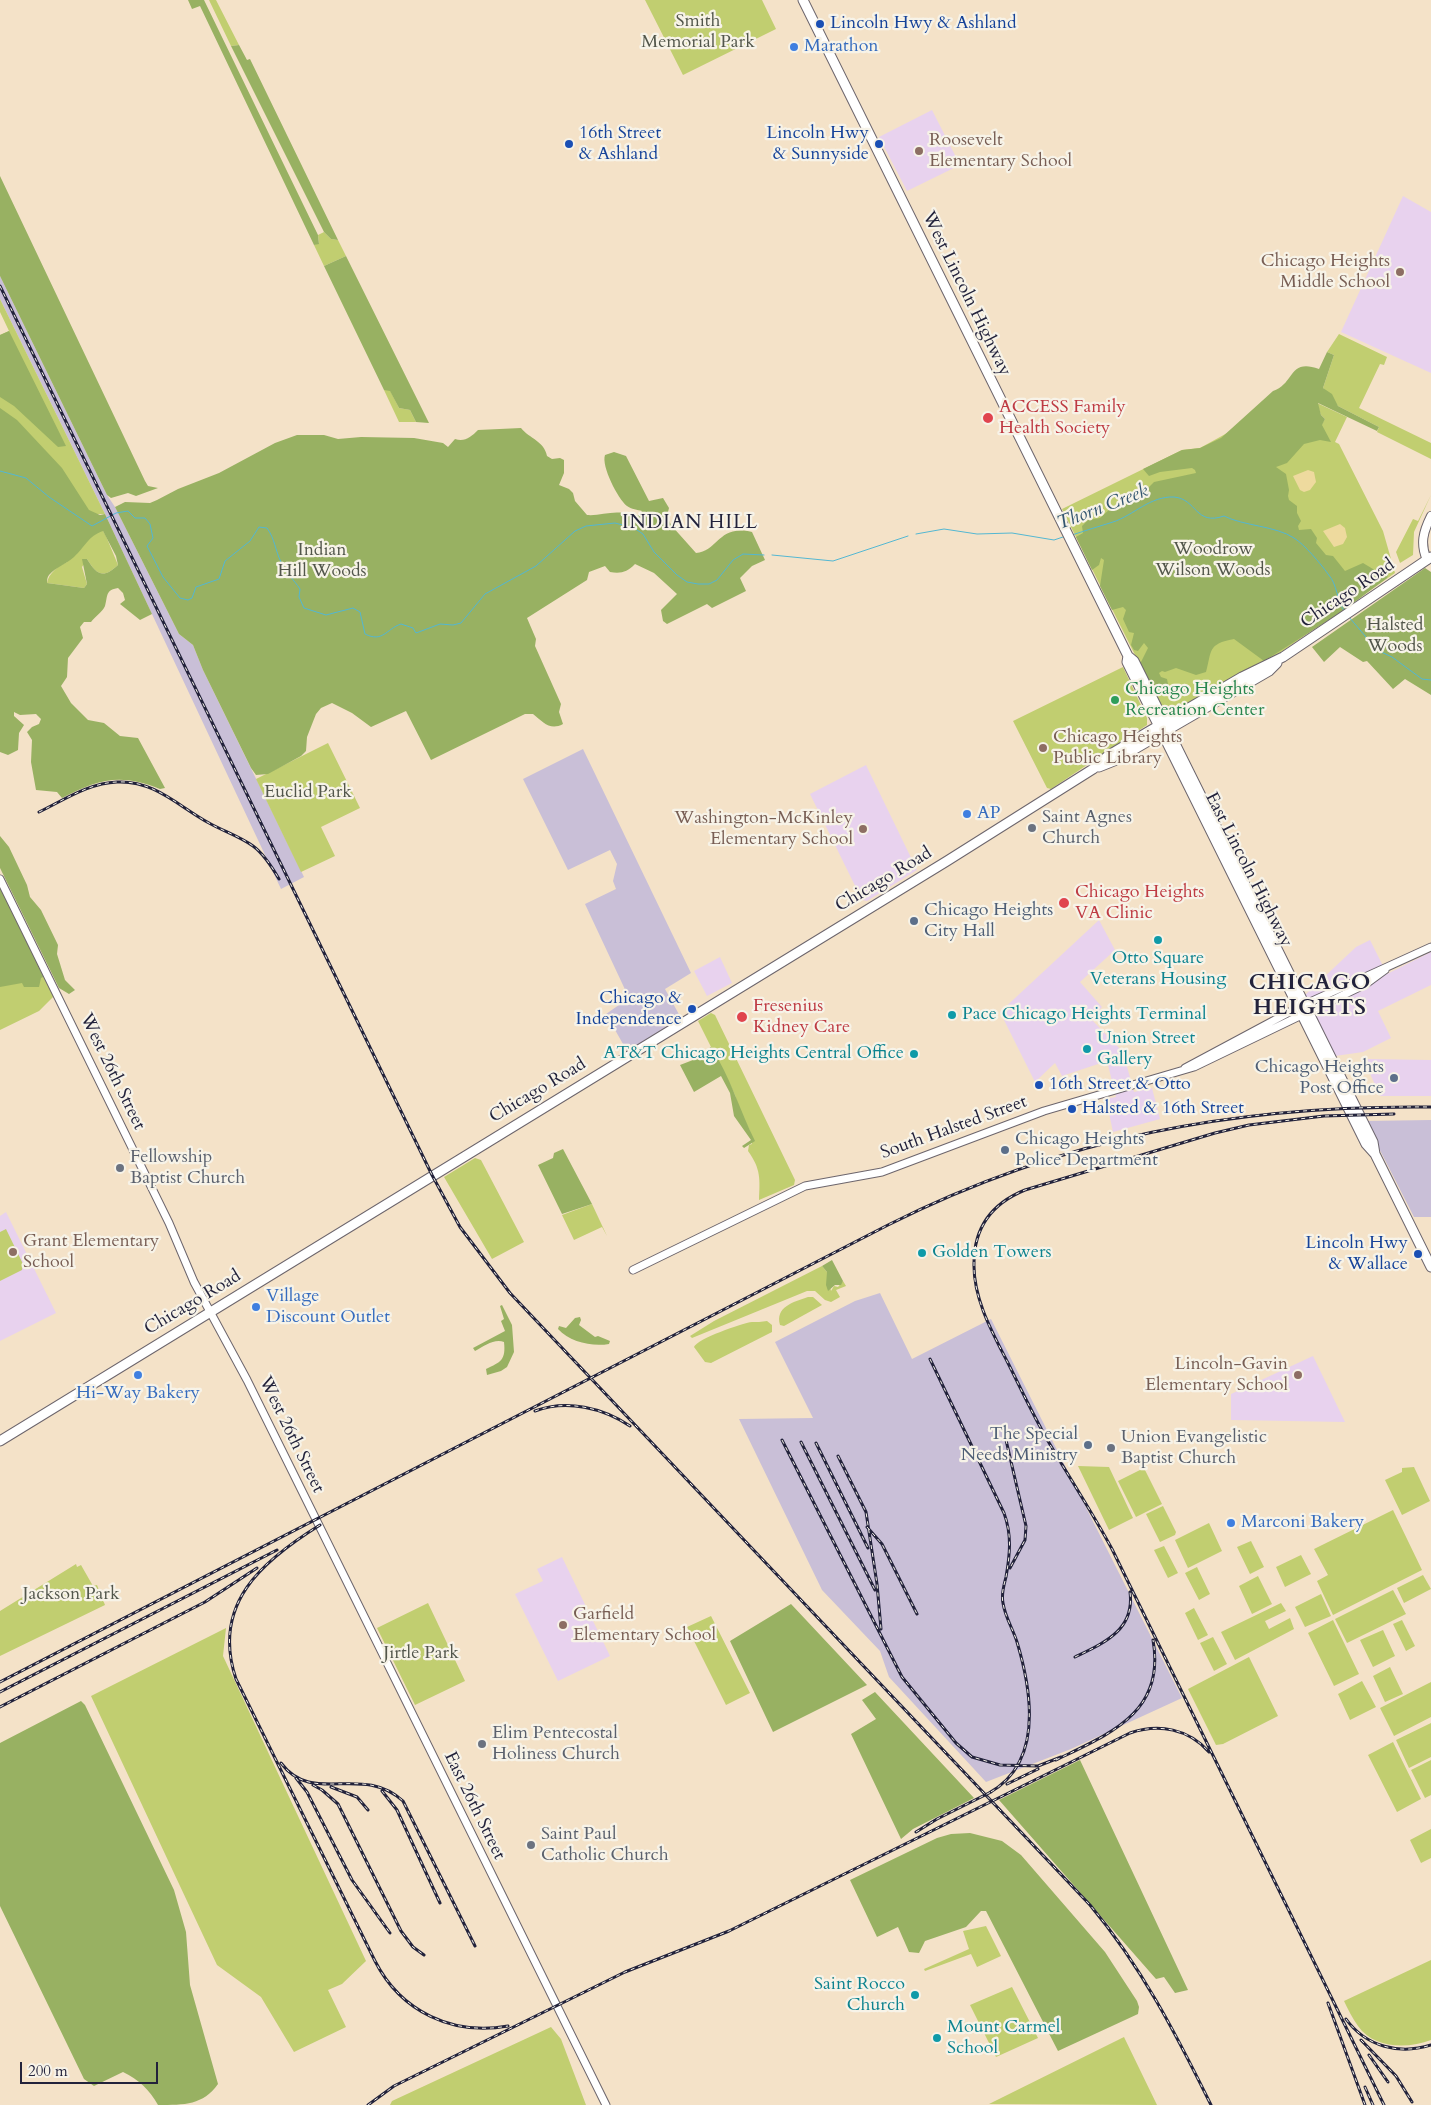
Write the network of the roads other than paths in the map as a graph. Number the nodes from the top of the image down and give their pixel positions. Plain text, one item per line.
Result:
1 (804, 0) edge
2 (1431, 516) edge
3 (1429, 559) edge
4 (1163, 727) junction
5 (0, 879) edge
6 (1431, 947) edge
7 (1305, 1009) junction
8 (1431, 1267) edge
9 (633, 1270) dead end
10 (209, 1312) junction
11 (0, 1441) edge
12 (317, 1520) joint
13 (606, 2105) edge

1 - 4 main road, West Lincoln Highway
2 - 3 main road
3 - 4 main road, Chicago Road
4 - 7 main road, East Lincoln Highway
4 - 10 main road, Chicago Road
5 - 10 street, West 26th Street
6 - 7 street, South Halsted Street
7 - 8 main road, East Lincoln Highway
7 - 9 street, South Halsted Street
10 - 11 main road, Chicago Road
10 - 12 street, West 26th Street
12 - 13 street, East 26th Street

